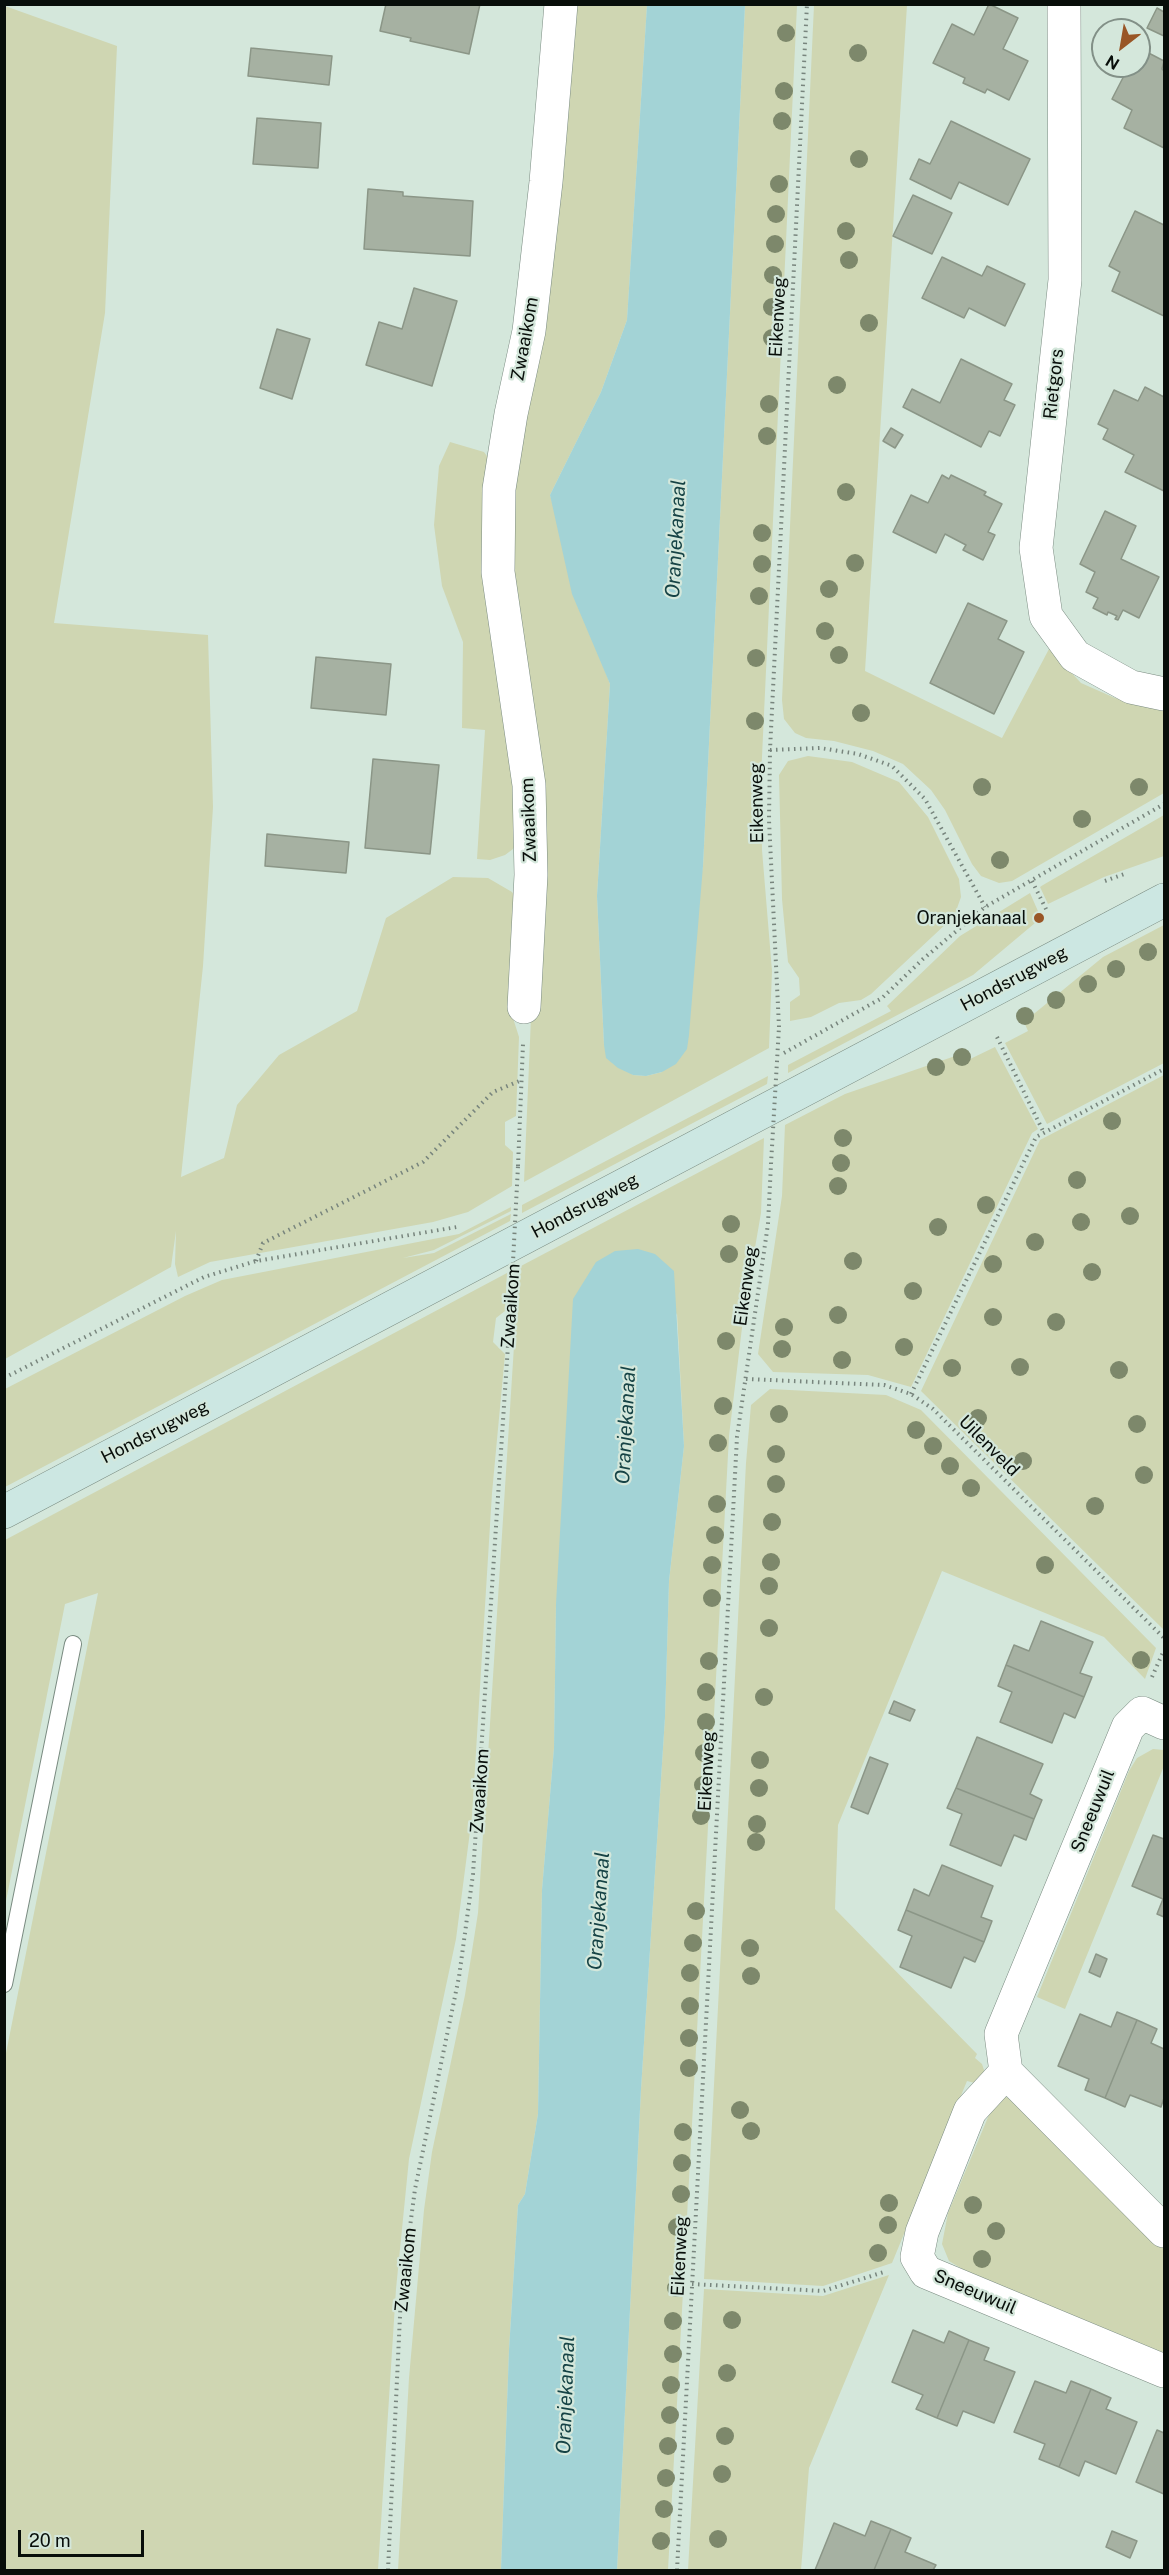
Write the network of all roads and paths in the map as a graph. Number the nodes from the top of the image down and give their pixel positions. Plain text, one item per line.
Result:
1 (561, 4) edge
2 (807, 4) edge
3 (1064, 4) edge
4 (1164, 694) edge
5 (770, 750) junction
6 (1164, 804) edge
7 (1032, 881) junction
8 (1164, 900) edge
9 (985, 907) junction
10 (1048, 913) dead end
11 (524, 1007) joint
12 (997, 1037) dead end
13 (770, 1061) dead end
14 (1164, 1069) edge
15 (522, 1080) junction
16 (1043, 1131) junction
17 (527, 1191) dead end
18 (506, 1202) dead end
19 (465, 1223) dead end
20 (256, 1261) junction
21 (4, 1378) edge
22 (746, 1379) junction
23 (911, 1394) junction
24 (4, 1512) edge
25 (1164, 1638) edge
26 (73, 1644) dead end
27 (1164, 1723) edge
28 (4, 1984) edge
29 (1006, 2072) junction
30 (1164, 2231) edge
31 (917, 2257) junction
32 (692, 2284) junction
33 (1164, 2371) edge
34 (388, 2571) edge
35 (677, 2571) edge

1 - 11 street, Zwaaikom
2 - 5 path, Eikenweg
3 - 4 street, Rietgors
5 - 9 path
5 - 22 path, Eikenweg, bridge
6 - 7 path
7 - 9 path
7 - 10 path
8 - 24 street, Hondsrugweg
9 - 13 path
11 - 15 path, Zwaaikom
12 - 16 path
14 - 16 path
15 - 20 path
15 - 34 path, Zwaaikom, bridge
16 - 23 path
17 - 18 path
19 - 20 path
20 - 21 path
22 - 23 path, Uilenveld
22 - 32 path, Eikenweg
23 - 25 path, Uilenveld
26 - 28 lane
27 - 29 street, Sneeuwuil
29 - 30 street
29 - 31 street, Sneeuwuil
31 - 32 path
31 - 33 street, Sneeuwuil
32 - 35 path, Eikenweg

